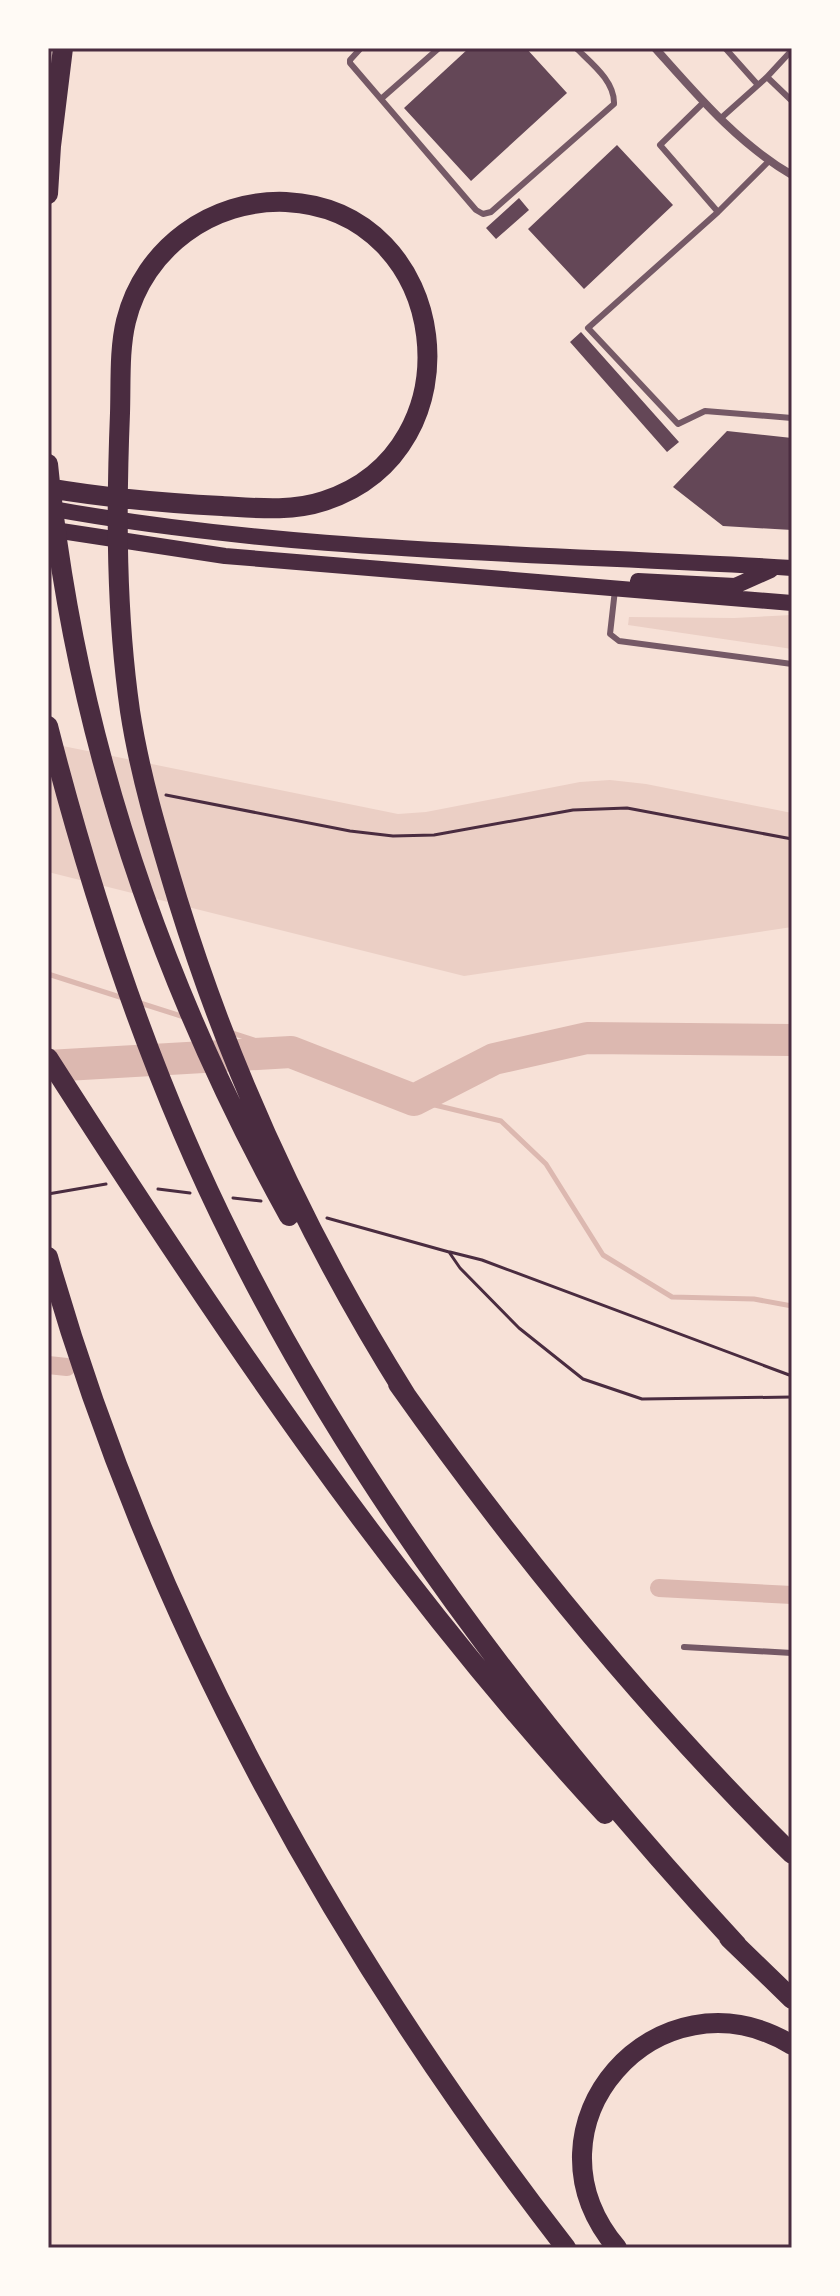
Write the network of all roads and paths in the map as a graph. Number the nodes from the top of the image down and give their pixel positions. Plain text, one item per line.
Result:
1 (63, 48) edge
2 (361, 48) edge
3 (439, 48) edge
4 (576, 48) edge
5 (655, 48) edge
6 (725, 48) edge
7 (792, 50) edge
8 (767, 77) junction
9 (758, 85) junction
10 (381, 99) junction
11 (792, 101) edge
12 (704, 102) junction
13 (720, 119) junction
14 (769, 161) junction
15 (792, 175) edge
16 (48, 194) edge
17 (718, 212) junction
18 (792, 418) edge
19 (48, 464) edge
20 (48, 488) edge
21 (48, 508) edge
22 (48, 529) edge
23 (784, 568) edge
24 (615, 590) junction
25 (792, 603) edge
26 (792, 664) edge
27 (48, 726) edge
28 (154, 792) dead end
29 (792, 839) edge
30 (48, 1058) edge
31 (115, 1185) dead end
32 (146, 1188) dead end
33 (193, 1193) dead end
34 (48, 1194) edge
35 (224, 1197) dead end
36 (271, 1202) dead end
37 (315, 1214) dead end
38 (449, 1252) junction
39 (48, 1257) edge
40 (319, 1257) junction
41 (792, 1376) edge
42 (792, 1397) edge
43 (684, 1647) dead end
44 (792, 1653) edge
45 (792, 1854) edge
46 (737, 1945) junction
47 (792, 1999) edge
48 (792, 2045) edge
49 (566, 2248) edge
50 (617, 2248) edge

1 - 16 highway
2 - 10 lane
3 - 10 lane
4 - 10 lane
5 - 12 street
6 - 9 lane
7 - 8 lane
8 - 9 lane
8 - 11 lane
9 - 13 lane
12 - 13 street
12 - 17 lane
13 - 14 street
14 - 15 street
14 - 17 lane
17 - 18 lane
19 - 40 highway
20 - 40 highway
21 - 23 main road
22 - 24 main road
23 - 24 main road
24 - 25 main road
24 - 26 lane
27 - 46 highway
28 - 29 path
30 - 46 highway
31 - 34 path
32 - 33 path
35 - 36 path
37 - 38 path
38 - 41 path
38 - 42 path
39 - 49 highway
40 - 45 highway
43 - 44 lane
46 - 47 highway
48 - 50 highway

